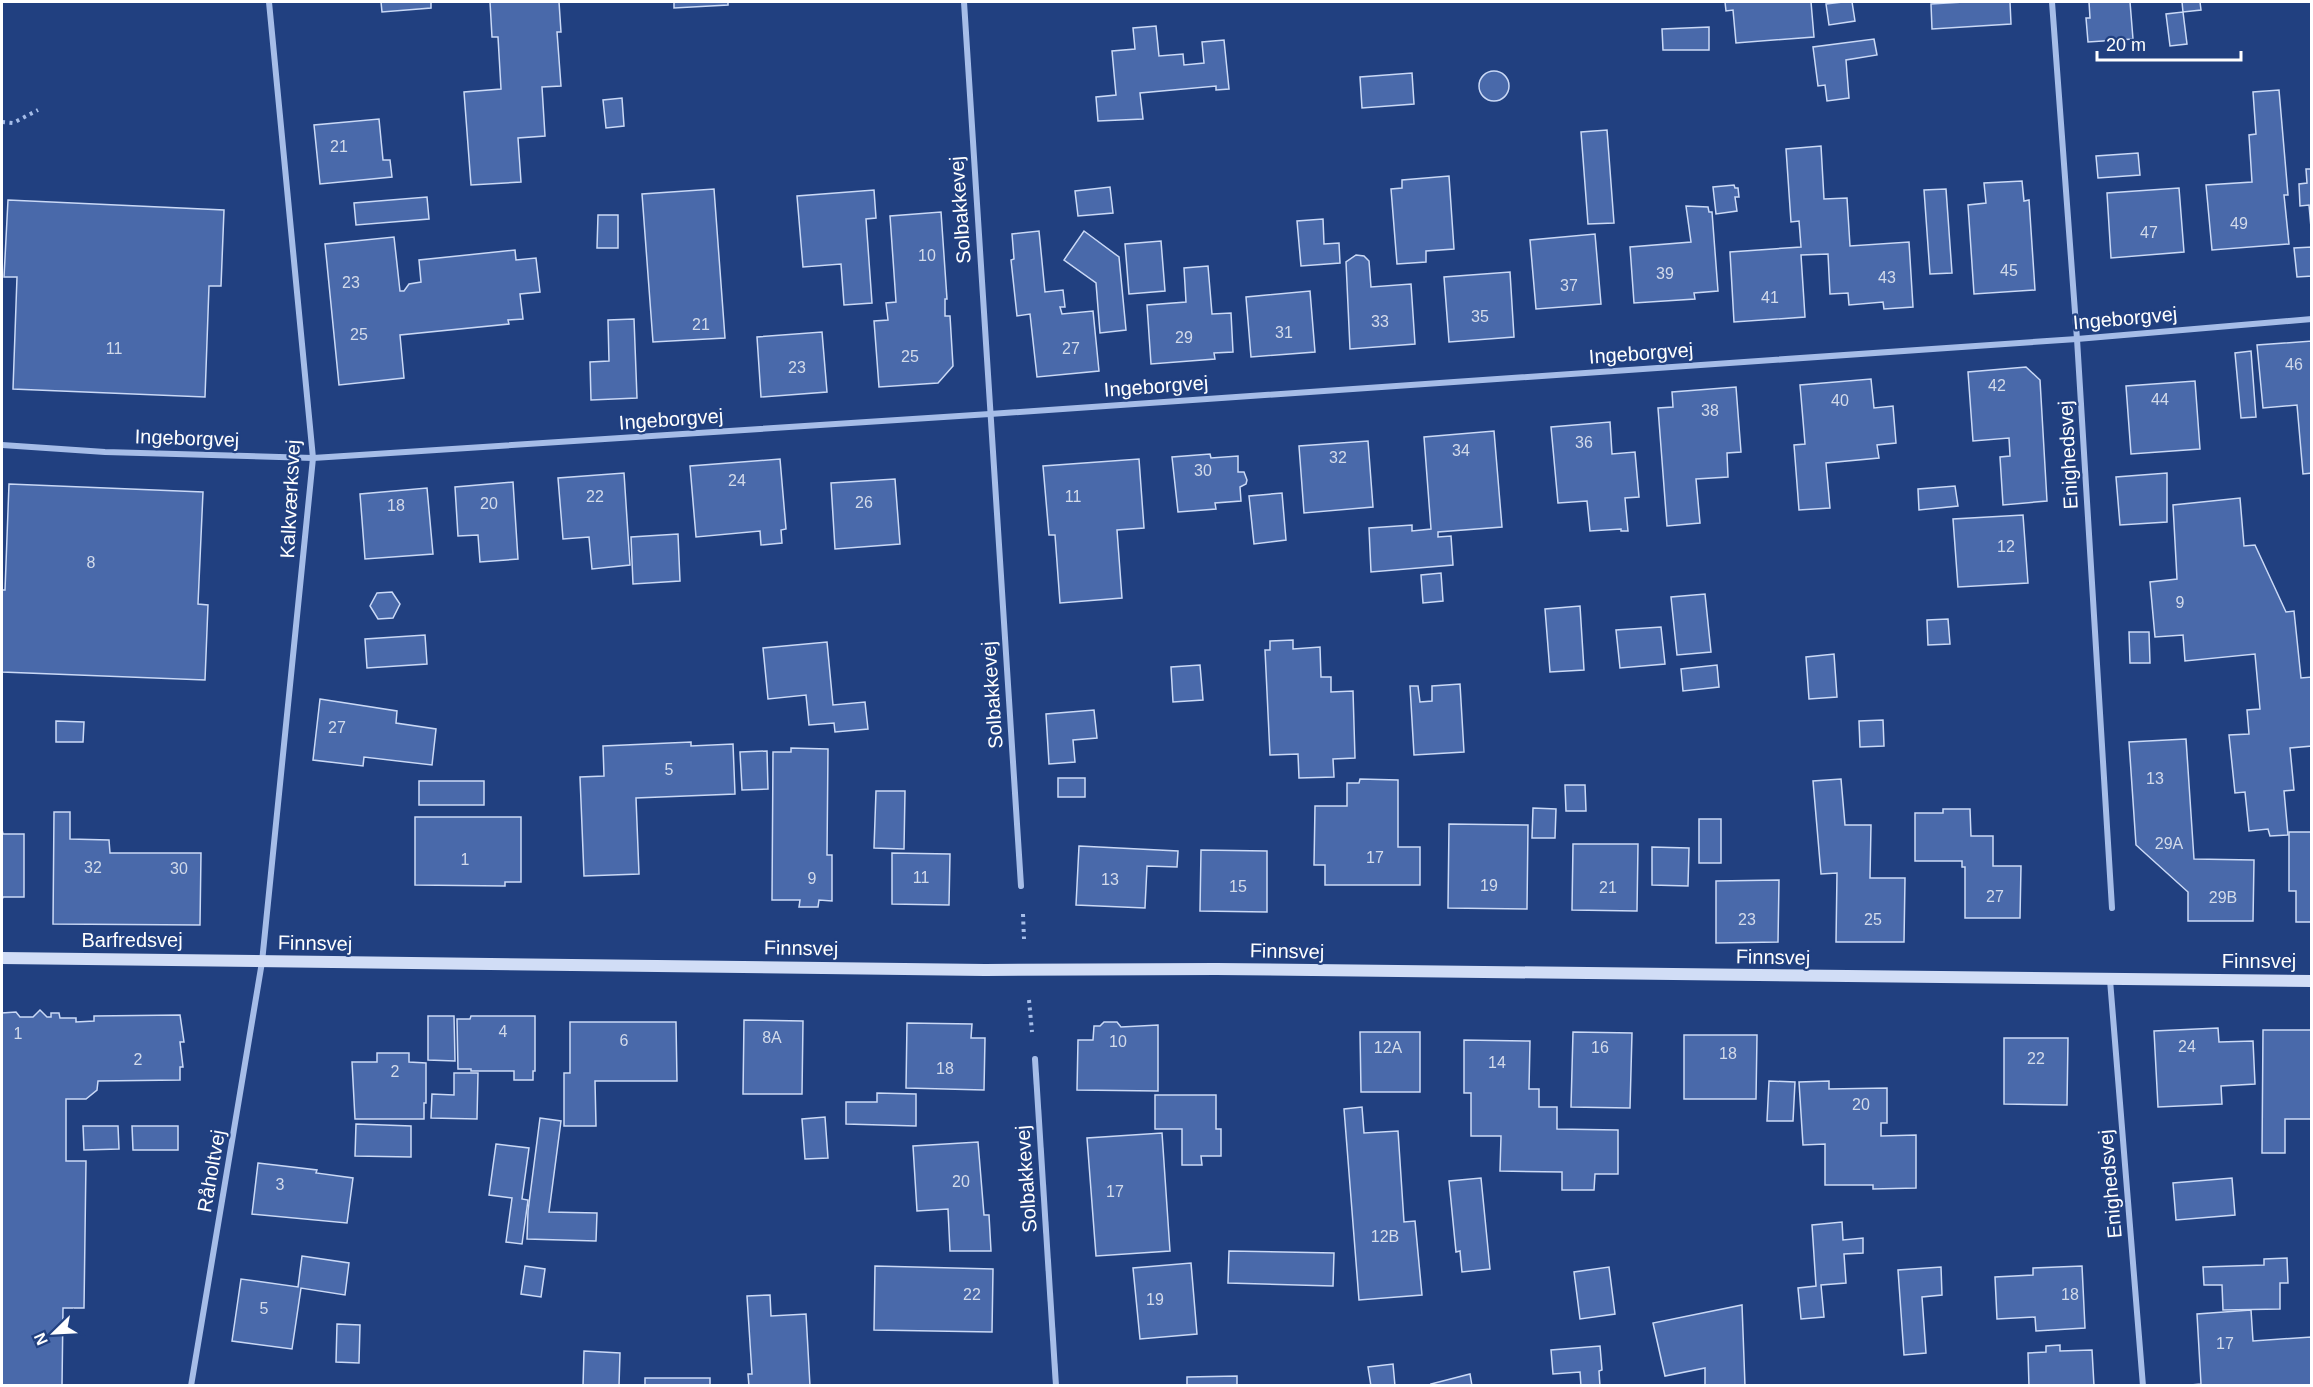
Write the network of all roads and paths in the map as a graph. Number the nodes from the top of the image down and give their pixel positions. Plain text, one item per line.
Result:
1 (269, 2) edge
2 (964, 2) edge
3 (2052, 2) edge
4 (38, 110) dead end
5 (2, 122) edge
6 (2312, 319) edge
7 (2077, 339) junction
8 (990, 414) junction
9 (2, 445) edge
10 (313, 459) junction
11 (1021, 886) joint
12 (2112, 908) dead end
13 (2, 958) edge
14 (262, 962) junction
15 (1026, 970) junction
16 (2110, 980) junction
17 (2312, 981) edge
18 (1035, 1059) joint
19 (191, 1386) edge
20 (1056, 1386) edge
21 (2143, 1386) edge

1 - 10 street, Kalkværksvej
2 - 8 street, Solbakkevej
3 - 7 street, Enighedsvej
4 - 5 path
6 - 7 street, Ingeborgvej
7 - 8 street, Ingeborgvej
7 - 12 street, Enighedsvej
8 - 10 street, Ingeborgvej
8 - 11 street, Solbakkevej
9 - 10 street, Ingeborgvej
10 - 14 street, Kalkværksvej
11 - 15 path
13 - 14 street, Barfredsvej
14 - 15 street, Finnsvej
14 - 19 street, Råholtvej
15 - 16 street, Finnsvej
15 - 18 path
16 - 17 street, Finnsvej
16 - 21 street, Enighedsvej
18 - 20 street, Solbakkevej

